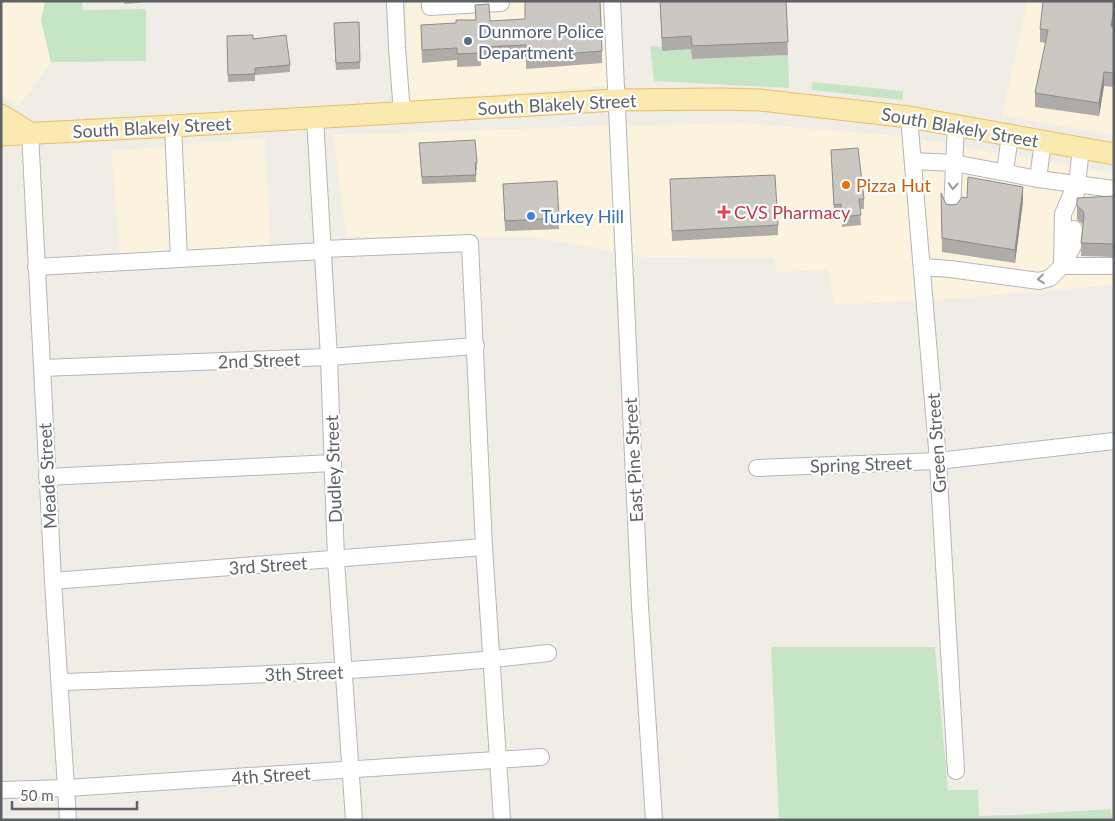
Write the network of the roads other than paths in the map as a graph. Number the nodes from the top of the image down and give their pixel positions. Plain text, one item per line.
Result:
1 (395, 1) edge
2 (430, 1) edge
3 (612, 1) edge
4 (501, 3) dead end
5 (617, 100) junction
6 (402, 113) junction
7 (1, 115) edge
8 (909, 117) junction
9 (315, 118) junction
10 (956, 125) junction
11 (172, 126) junction
12 (30, 133) junction
13 (1, 134) edge
14 (1010, 135) junction
15 (1043, 141) junction
16 (1080, 148) junction
17 (1114, 154) edge
18 (913, 161) junction
19 (954, 164) junction
20 (1005, 172) junction
21 (1038, 179) junction
22 (1076, 184) junction
23 (1114, 189) edge
24 (952, 208) edge
25 (323, 250) junction
26 (179, 258) junction
27 (1062, 266) junction
28 (1114, 266) edge
29 (36, 267) junction
30 (922, 268) junction
31 (476, 346) junction
32 (329, 357) junction
33 (42, 368) junction
34 (1114, 441) edge
35 (938, 461) junction
36 (333, 463) junction
37 (757, 468) dead end
38 (47, 477) junction
39 (484, 547) junction
40 (336, 560) junction
41 (53, 580) junction
42 (548, 653) dead end
43 (492, 660) junction
44 (344, 672) junction
45 (60, 682) junction
46 (541, 757) dead end
47 (498, 760) junction
48 (351, 770) junction
49 (956, 771) dead end
50 (67, 788) junction
51 (1, 790) edge
52 (68, 820) edge
53 (354, 820) edge
54 (502, 820) edge
55 (654, 820) edge

1 - 6 street
2 - 4 street
3 - 5 street, East Pine Street
5 - 6 main road, South Blakely Street
5 - 8 main road, South Blakely Street
5 - 55 street, East Pine Street
6 - 9 main road, South Blakely Street
7 - 12 main road
8 - 10 main road, South Blakely Street
8 - 18 street, Green Street
9 - 11 main road, South Blakely Street
9 - 25 street, Dudley Street
10 - 14 main road, South Blakely Street
10 - 19 street
11 - 12 main road, South Blakely Street
11 - 26 street
12 - 13 main road, South Blakely Street
12 - 29 street, Meade Street
14 - 15 main road, South Blakely Street
14 - 20 street
15 - 16 main road, South Blakely Street
15 - 21 street
16 - 17 main road, South Blakely Street
16 - 22 street
18 - 19 street
18 - 30 street, Green Street
19 - 20 street
19 -> 24 street
20 - 21 street
21 - 22 street
22 - 23 street
22 - 27 street
22 - 27 street
25 - 26 street
25 - 31 street
25 - 32 street, Dudley Street
26 - 29 street
27 - 28 street
27 -> 30 street
29 - 33 street, Meade Street
30 - 35 street, Green Street
31 - 32 street, 2nd Street
31 - 39 street
32 - 33 street, 2nd Street
32 - 36 street, Dudley Street
33 - 38 street, Meade Street
34 - 35 street, Spring Street
35 - 37 street, Spring Street
35 - 49 street, Green Street
36 - 38 street
36 - 40 street, Dudley Street
38 - 41 street, Meade Street
39 - 40 street, 3rd Street
39 - 43 street
40 - 41 street, 3rd Street
40 - 44 street, Dudley Street
41 - 45 street, Meade Street
42 - 43 street, 3th Street
43 - 44 street, 3th Street
43 - 47 street
44 - 45 street, 3th Street
44 - 48 street, Dudley Street
45 - 50 street, Meade Street
46 - 47 street, 4th Street
47 - 48 street, 4th Street
47 - 54 street
48 - 50 street, 4th Street
48 - 53 street, Dudley Street
50 - 51 street, 4th Street
50 - 52 street, Meade Street

